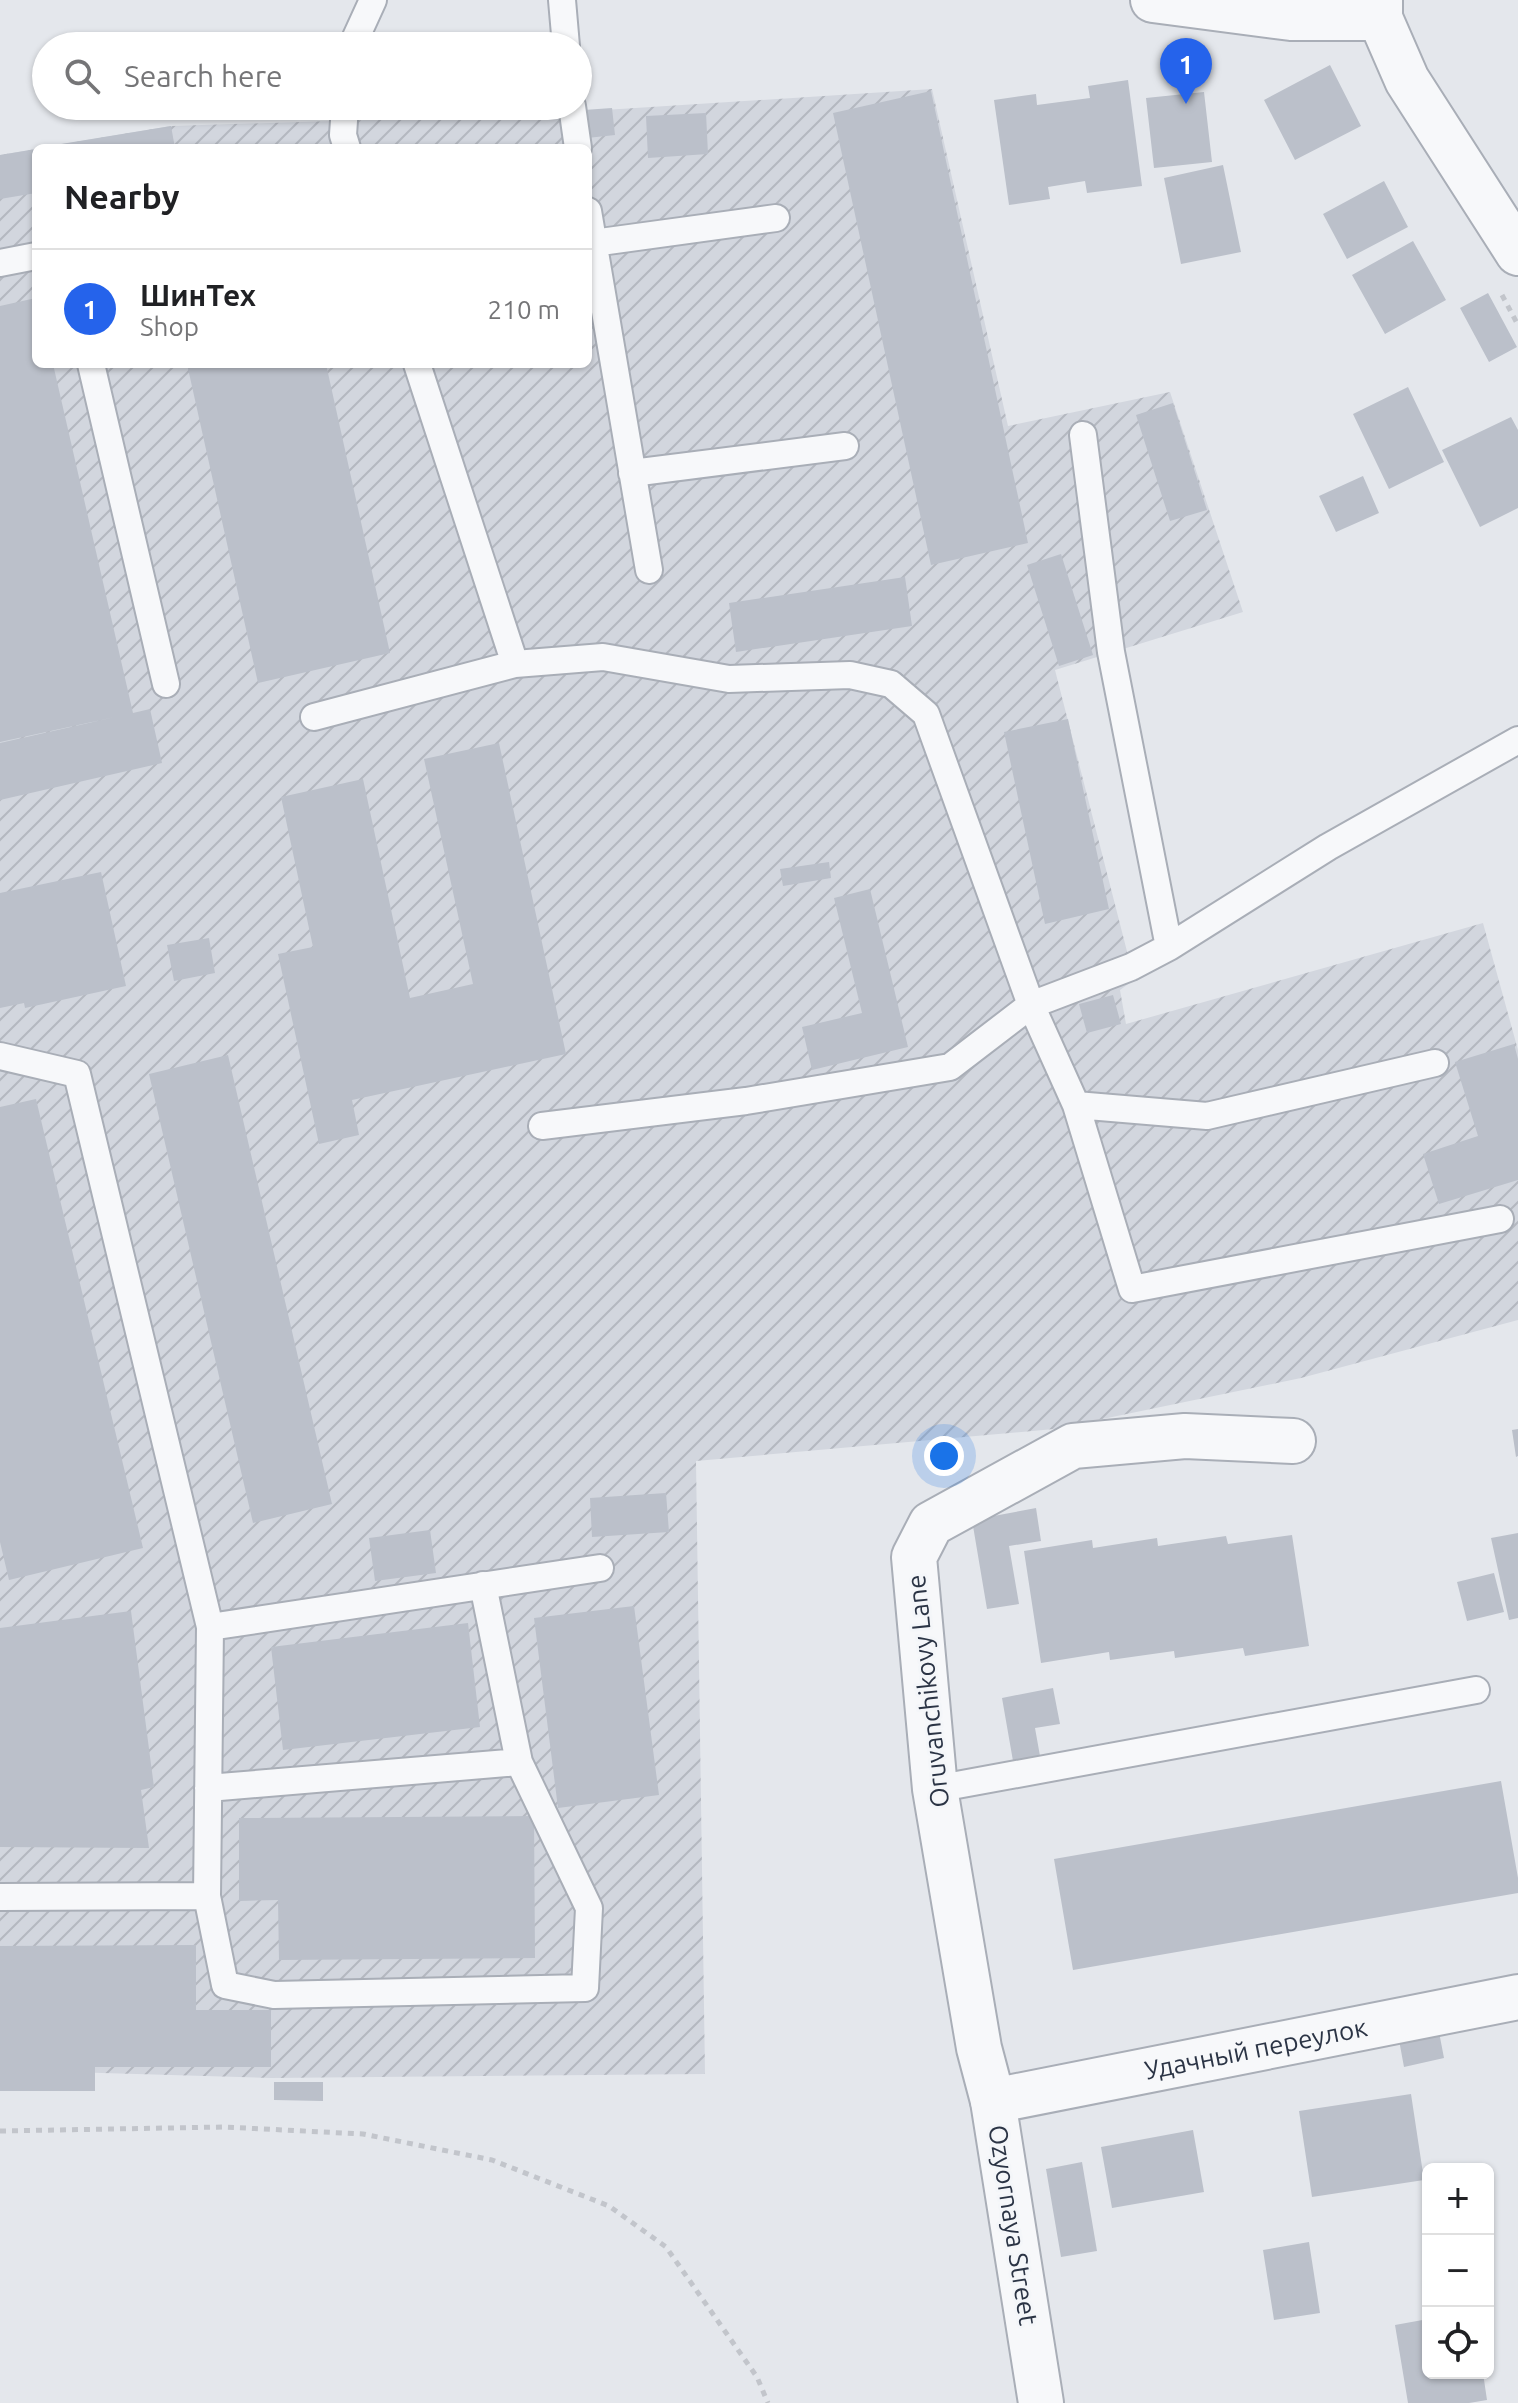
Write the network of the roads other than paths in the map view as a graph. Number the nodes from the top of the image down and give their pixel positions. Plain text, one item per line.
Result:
1 (373, 0) edge
2 (562, 0) edge
3 (1153, 0) edge
4 (1292, 9) edge
5 (1380, 9) edge
6 (358, 32) edge
7 (565, 32) edge
8 (344, 120) edge
9 (574, 120) edge
10 (346, 144) edge
11 (577, 144) edge
12 (776, 218) dead end
13 (592, 237) edge
14 (593, 243) junction
15 (1518, 253) edge
16 (32, 257) edge
17 (0, 263) edge
18 (92, 368) edge
19 (418, 368) edge
20 (1083, 435) dead end
21 (845, 446) dead end
22 (632, 473) junction
23 (649, 570) dead end
24 (515, 664) junction
25 (166, 684) dead end
26 (314, 717) dead end
27 (1518, 740) edge
28 (1169, 947) junction
29 (1031, 1005) junction
30 (0, 1056) edge
31 (1435, 1063) dead end
32 (1076, 1105) junction
33 (542, 1126) dead end
34 (1500, 1219) dead end
35 (1293, 1441) dead end
36 (600, 1568) dead end
37 (483, 1585) junction
38 (210, 1627) junction
39 (1476, 1690) dead end
40 (519, 1762) junction
41 (208, 1788) junction
42 (935, 1789) junction
43 (207, 1896) junction
44 (0, 1897) edge
45 (1518, 1997) edge
46 (979, 2048) joint
47 (993, 2101) junction
48 (1041, 2403) edge

1 - 6 lane
2 - 7 lane
3 - 4 street
4 - 5 street
5 - 15 street
8 - 10 lane
9 - 11 lane
12 - 14 lane
13 - 14 lane
14 - 22 lane
16 - 17 lane
18 - 25 lane
19 - 24 lane
20 - 28 lane
21 - 22 lane
22 - 23 lane
24 - 26 lane
24 - 29 lane
27 - 28 lane
28 - 29 lane
29 - 32 lane
29 - 33 lane
30 - 38 lane
31 - 32 lane
32 - 34 lane
35 - 42 street, Oruvanchikovy Lane
36 - 37 lane
37 - 38 lane
37 - 40 lane
38 - 41 lane
39 - 42 lane
40 - 41 lane
40 - 43 lane
41 - 43 lane
42 - 46 street, Oruvanchikovy Lane
43 - 44 lane
45 - 47 street, Удачный переулок
46 - 47 street, Ozyornaya Street
47 - 48 street, Ozyornaya Street

